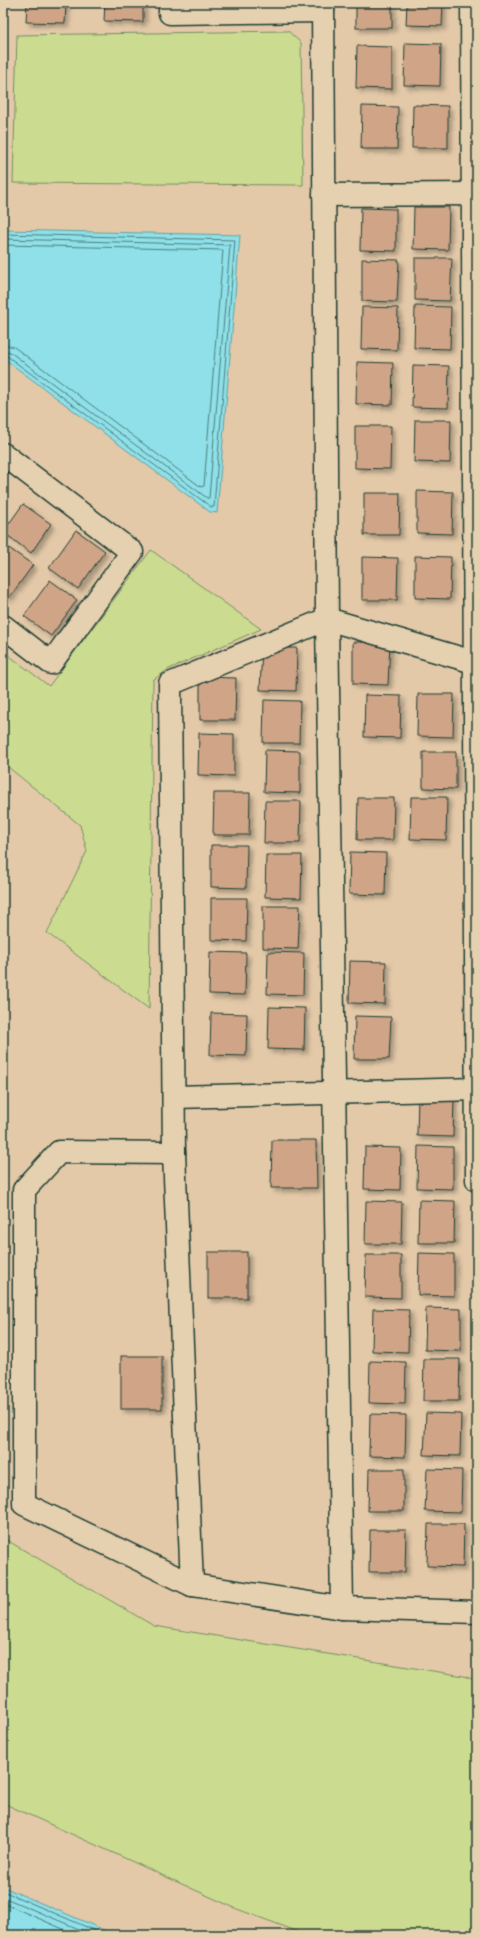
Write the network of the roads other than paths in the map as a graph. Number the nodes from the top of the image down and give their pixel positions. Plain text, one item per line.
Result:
1 (170, 3) edge
2 (472, 3) edge
3 (323, 7) edge
4 (475, 150) edge
5 (474, 194) junction
6 (324, 195) junction
7 (3, 454) edge
8 (327, 619) junction
9 (3, 626) edge
10 (477, 663) edge
11 (476, 1089) edge
12 (334, 1093) junction
13 (174, 1097) junction
14 (174, 1153) junction
15 (477, 1180) edge
16 (192, 1585) junction
17 (342, 1608) junction
18 (477, 1612) edge

1 - 3 street
2 - 4 street
3 - 6 street
4 - 5 street
5 - 6 street
5 - 10 street
6 - 8 street
7 - 9 street
8 - 10 street
8 - 12 street
8 - 13 street
10 - 11 street
11 - 12 street
11 - 15 street
12 - 13 street
12 - 17 street
13 - 14 street
14 - 16 street
14 - 16 street
16 - 17 street
17 - 18 street

